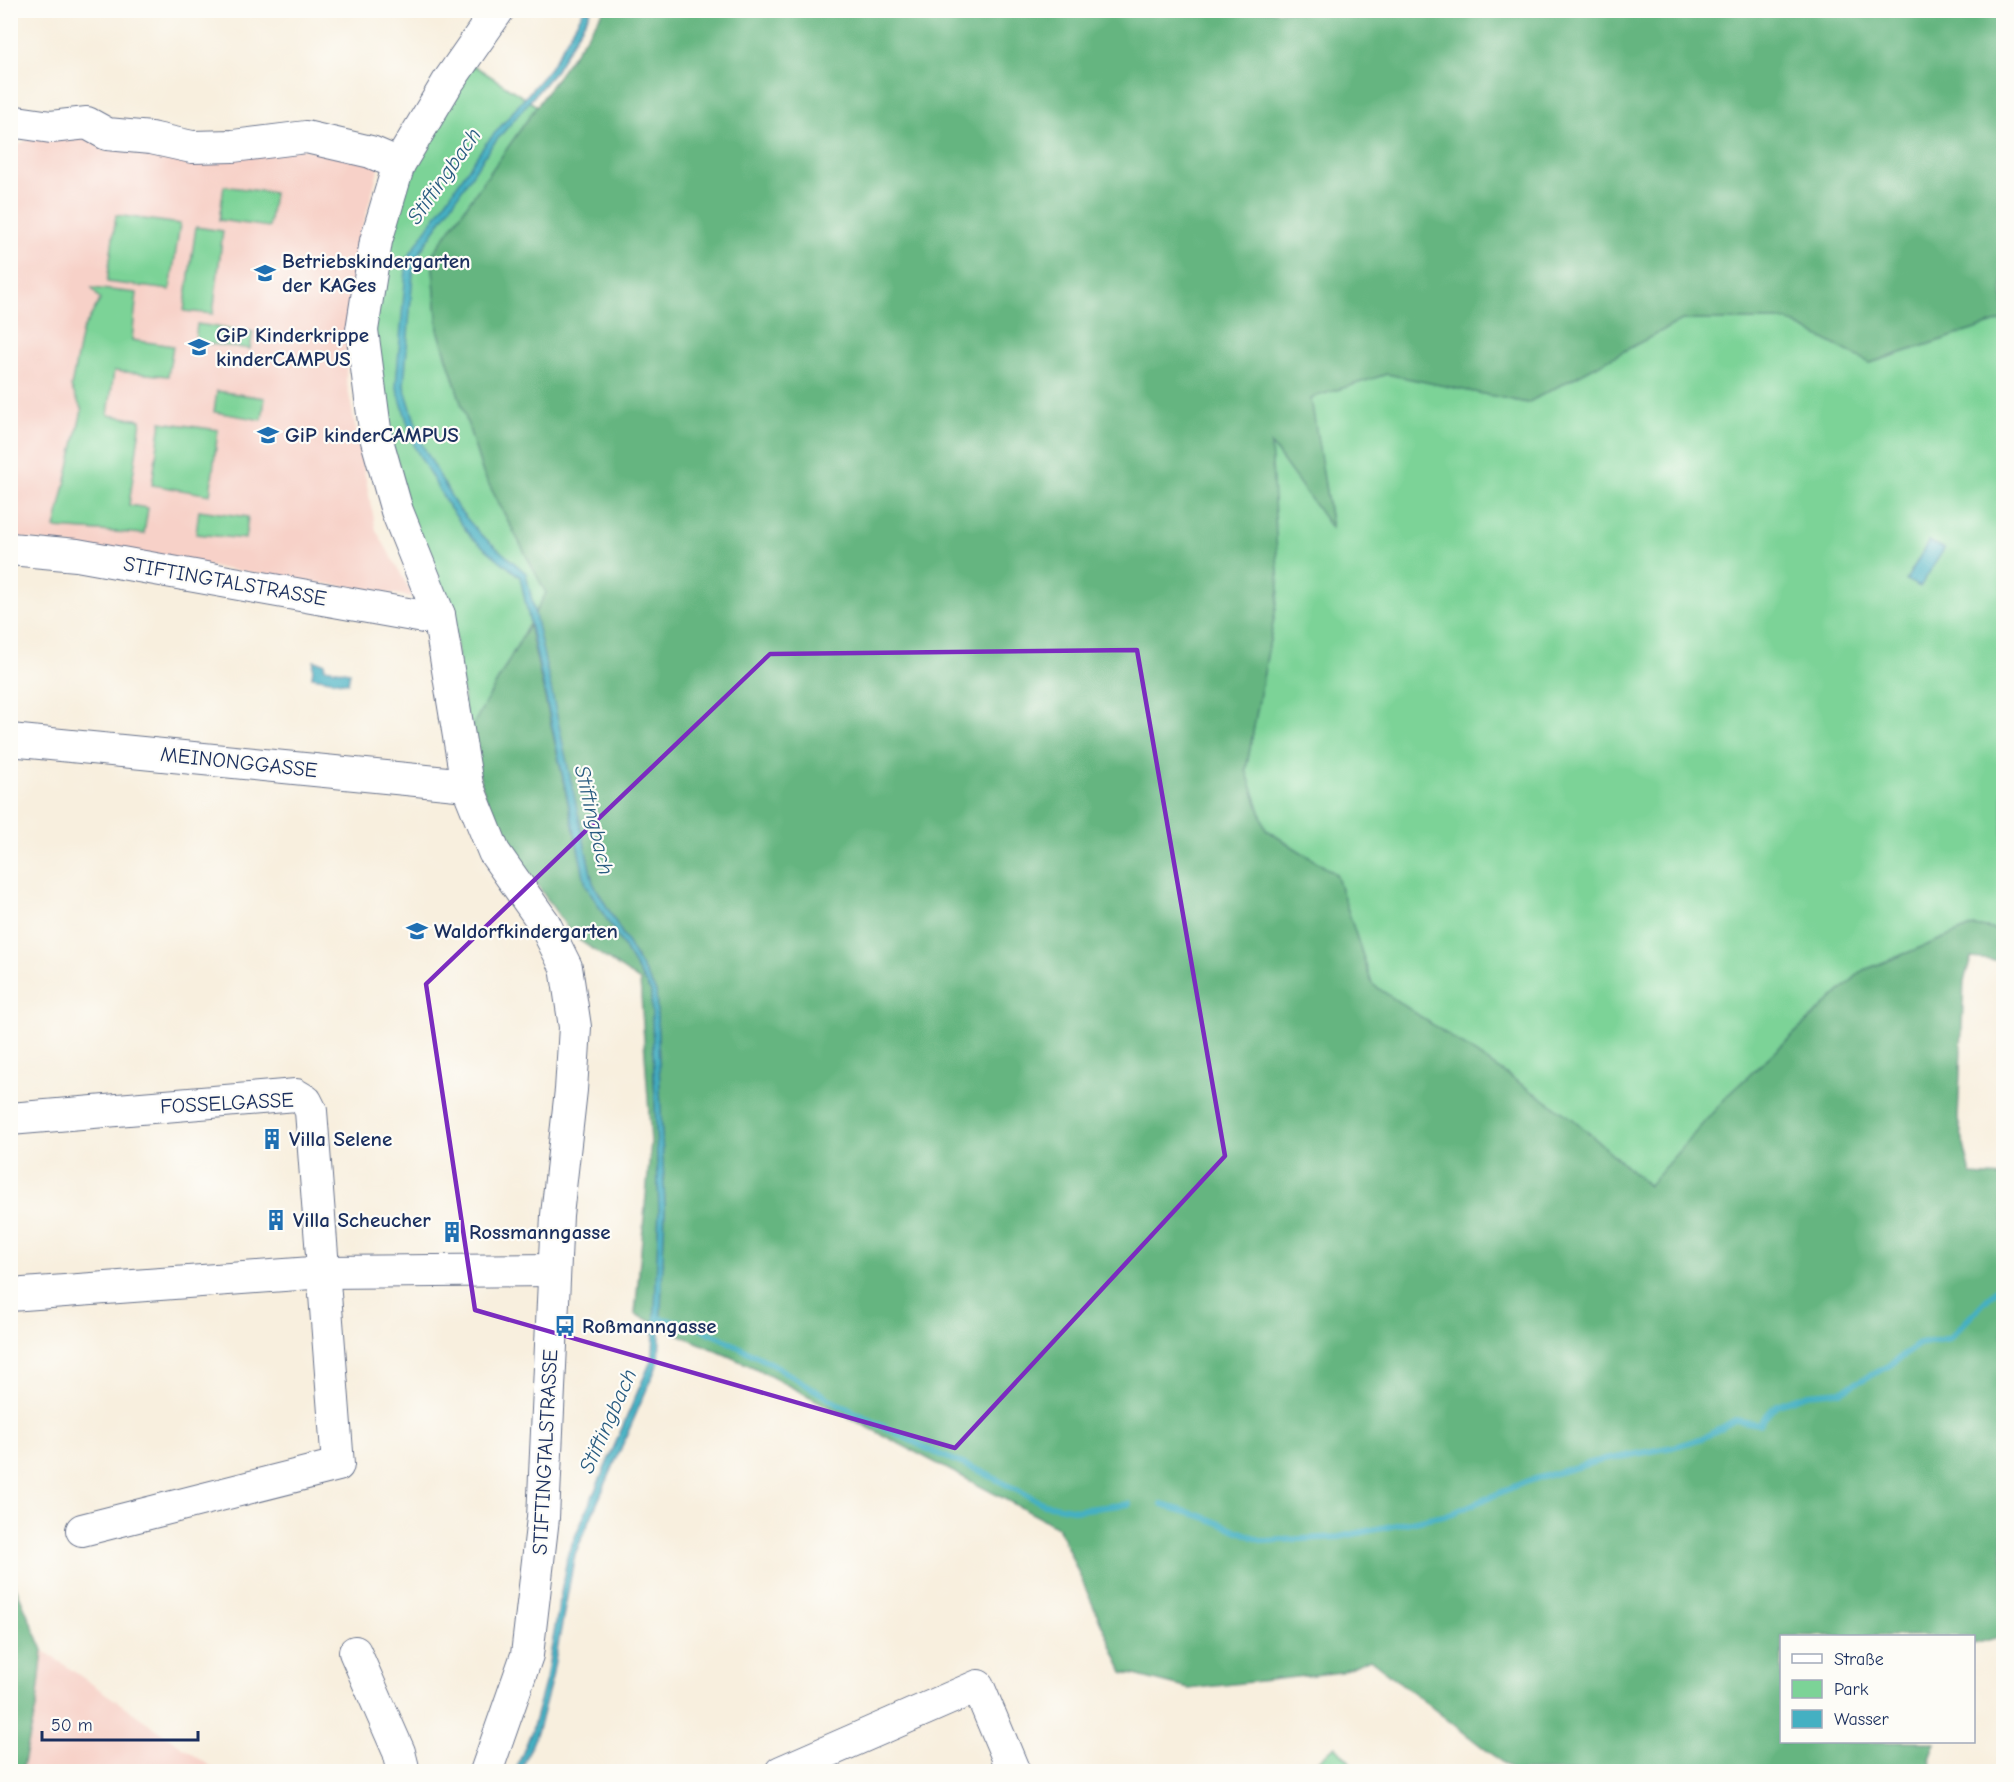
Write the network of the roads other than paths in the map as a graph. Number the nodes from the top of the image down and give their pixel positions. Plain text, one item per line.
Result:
1 (498, 10) edge
2 (10, 122) edge
3 (399, 164) junction
4 (10, 549) edge
5 (439, 615) junction
6 (10, 740) edge
7 (467, 785) junction
8 (10, 1119) edge
9 (553, 1270) junction
10 (325, 1272) junction
11 (10, 1295) edge
12 (82, 1530) dead end
13 (355, 1652) dead end
14 (404, 1772) edge
15 (486, 1772) edge
16 (781, 1772) edge
17 (1014, 1772) edge

1 - 3 street, STIFTINGTALSTRASSE
2 - 3 street
3 - 5 street, STIFTINGTALSTRASSE
4 - 5 street, STIFTINGTALSTRASSE
5 - 7 street, STIFTINGTALSTRASSE
6 - 7 street, MEINONGGASSE
7 - 9 street, STIFTINGTALSTRASSE
8 - 10 street, FOSSELGASSE
9 - 10 street
9 - 15 street, STIFTINGTALSTRASSE
10 - 11 street
10 - 12 street
13 - 14 street
16 - 17 street

